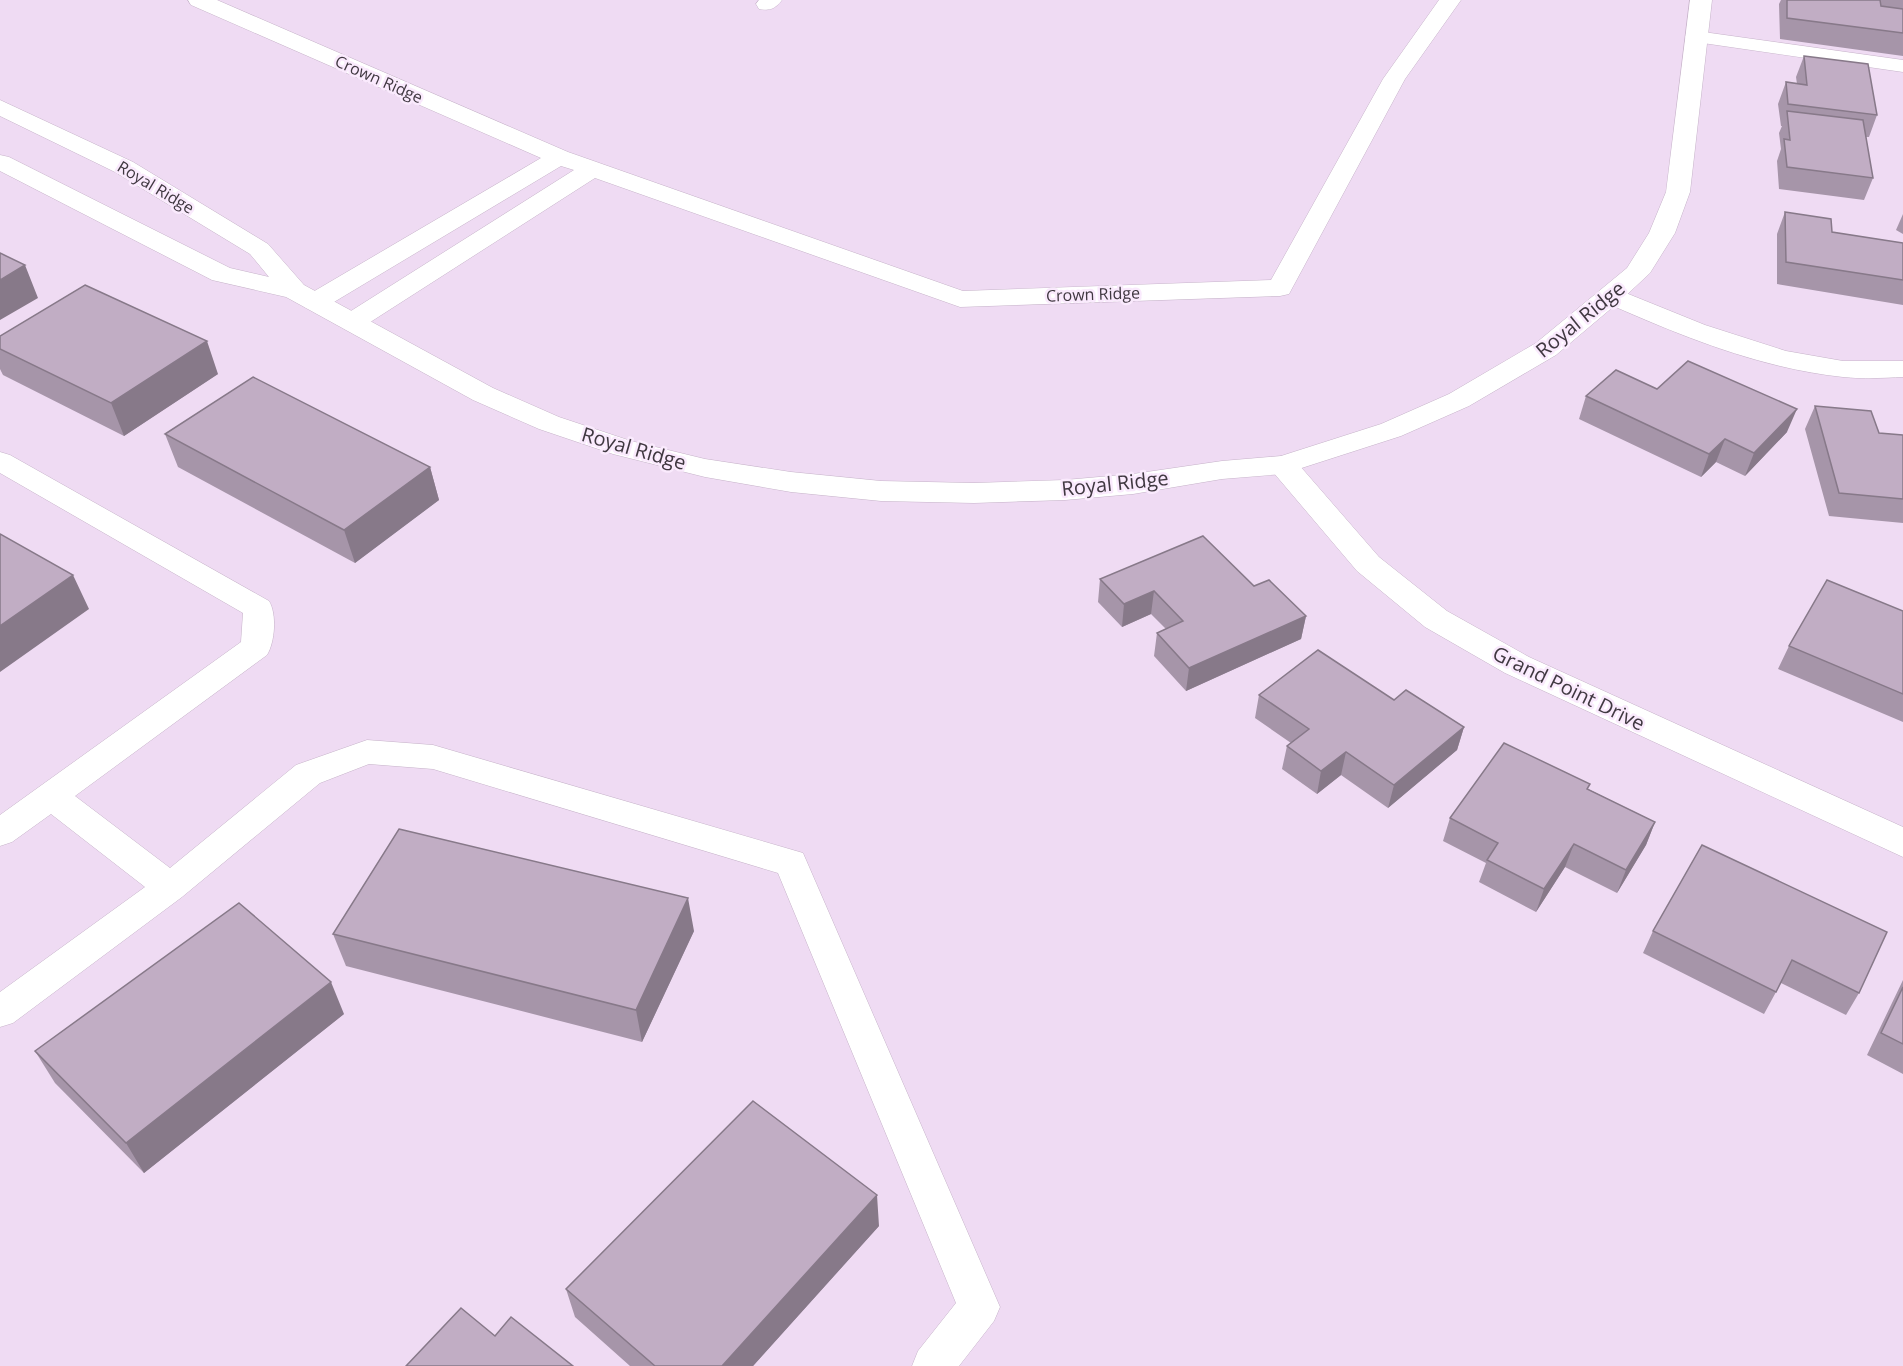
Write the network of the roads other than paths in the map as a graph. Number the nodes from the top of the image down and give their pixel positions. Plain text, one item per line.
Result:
1 (199, 0) edge
2 (1450, 0) edge
3 (1701, 0) edge
4 (1696, 37) junction
5 (1903, 66) edge
6 (0, 107) edge
7 (559, 157) junction
8 (0, 162) edge
9 (593, 169) junction
10 (305, 296) junction
11 (1611, 296) junction
12 (352, 322) junction
13 (1903, 369) edge
14 (0, 461) edge
15 (1282, 465) junction
16 (53, 797) junction
17 (0, 833) edge
18 (1903, 843) edge
19 (170, 887) junction
20 (0, 1012) edge
21 (933, 1366) edge

1 - 7 street, Crown Ridge
2 - 9 street, Crown Ridge
3 - 4 street, Royal Ridge
4 - 5 lane
4 - 11 street, Royal Ridge
6 - 10 street, Royal Ridge
7 - 9 street, Crown Ridge
7 - 10 street
8 - 10 street, Royal Ridge
9 - 12 street
10 - 12 street, Royal Ridge
11 - 13 street
11 - 15 street, Royal Ridge
12 - 15 street, Royal Ridge
14 - 16 lane
15 - 18 street, Grand Point Drive
16 - 17 lane
16 - 19 lane
19 - 20 lane
19 - 21 lane

